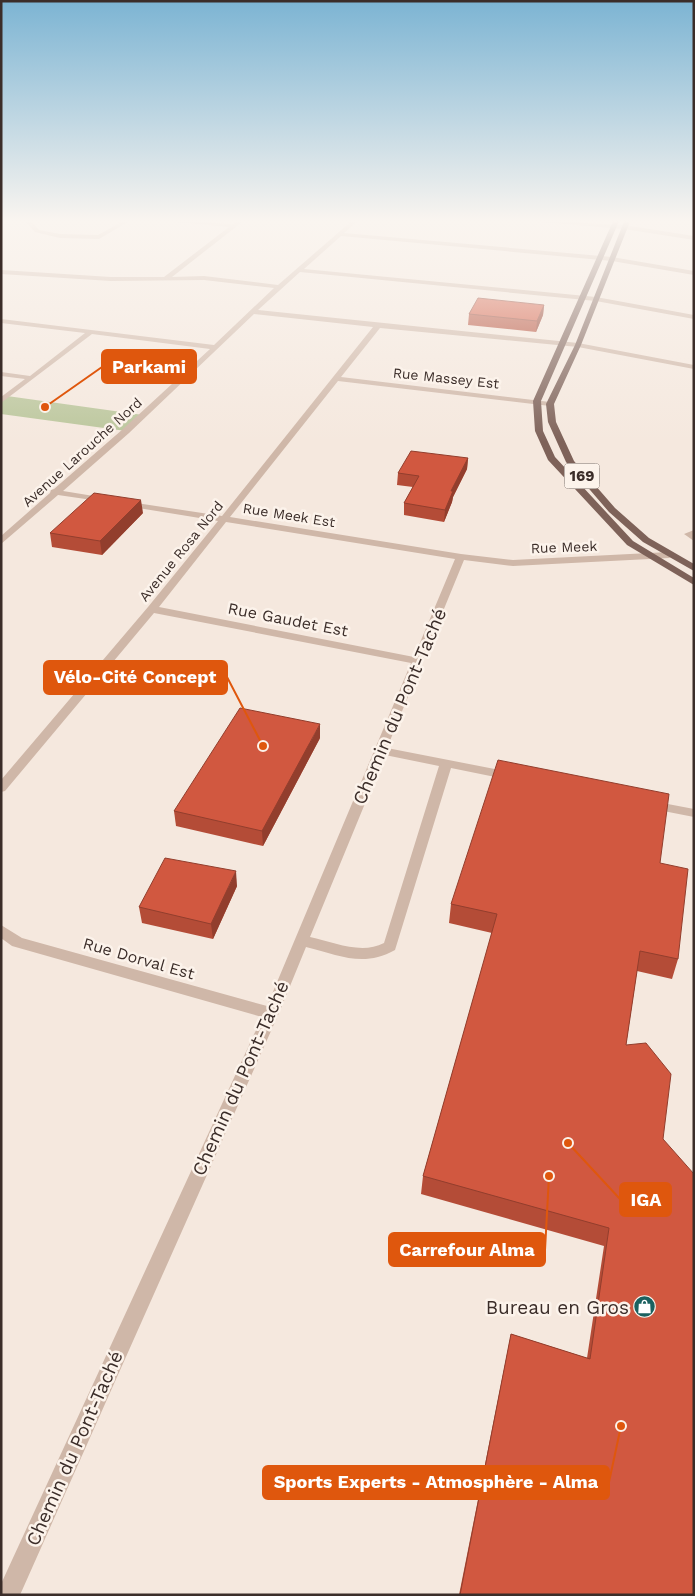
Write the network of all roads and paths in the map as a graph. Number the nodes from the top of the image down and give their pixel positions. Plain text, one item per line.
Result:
1 (273, 293) edge
2 (535, 293) edge
3 (583, 293) edge
4 (598, 293) edge
5 (581, 298) junction
6 (596, 299) junction
7 (254, 312) junction
8 (694, 317) edge
9 (1, 321) edge
10 (378, 326) junction
11 (91, 332) junction
12 (562, 343) junction
13 (578, 345) junction
14 (214, 347) junction
15 (694, 367) edge
16 (1, 374) edge
17 (31, 378) junction
18 (339, 379) junction
19 (1, 401) edge
20 (537, 401) junction
21 (550, 404) junction
22 (54, 492) junction
23 (225, 518) junction
24 (6, 531) edge
25 (694, 533) edge
26 (694, 538) edge
27 (1, 541) edge
28 (669, 555) junction
29 (648, 556) junction
30 (461, 557) junction
31 (694, 568) edge
32 (694, 582) edge
33 (152, 609) junction
34 (417, 661) junction
35 (380, 750) junction
36 (446, 763) junction
37 (522, 778) edge
38 (1, 788) edge
39 (637, 802) edge
40 (694, 813) edge
41 (1, 930) edge
42 (301, 940) junction
43 (271, 1013) junction
44 (8, 1595) edge

1 - 7 street, Avenue Larouche Nord
2 - 5 street
3 - 5 main road
4 - 6 main road
5 - 6 street
5 - 12 main road
6 - 8 street
6 - 13 main road
7 - 10 street
7 - 14 street, Avenue Larouche Nord
9 - 11 street
10 - 12 street
10 - 18 street, Avenue Rosa Nord
11 - 14 street
11 - 17 street
12 - 13 street
12 - 20 main road
13 - 15 street
13 - 21 main road
14 - 22 street, Avenue Larouche Nord
16 - 17 street
17 - 19 street
18 - 20 street, Rue Massey Est
18 - 23 street, Avenue Rosa Nord
20 - 21 street, Rue Massey Est
20 - 29 main road
21 - 28 main road, 169
22 - 23 street, Rue Meek Est
22 - 24 street, Avenue Larouche Nord
23 - 30 street, Rue Meek Est
23 - 33 street, Avenue Rosa Nord
24 - 27 street, Avenue Larouche Nord
25 - 26 street
28 - 29 street, Rue Meek
28 - 31 main road, 169
29 - 30 street, Rue Meek
29 - 32 main road
30 - 34 street, Chemin du Pont-Taché
33 - 34 street, Rue Gaudet Est
33 - 38 street, Avenue Rosa Nord
34 - 35 street, Chemin du Pont-Taché
35 - 36 street
35 - 42 street, Chemin du Pont-Taché
36 - 37 street
36 - 42 street
39 - 40 street
41 - 43 street, Rue Dorval Est
42 - 43 street, Chemin du Pont-Taché
43 - 44 street, Chemin du Pont-Taché

